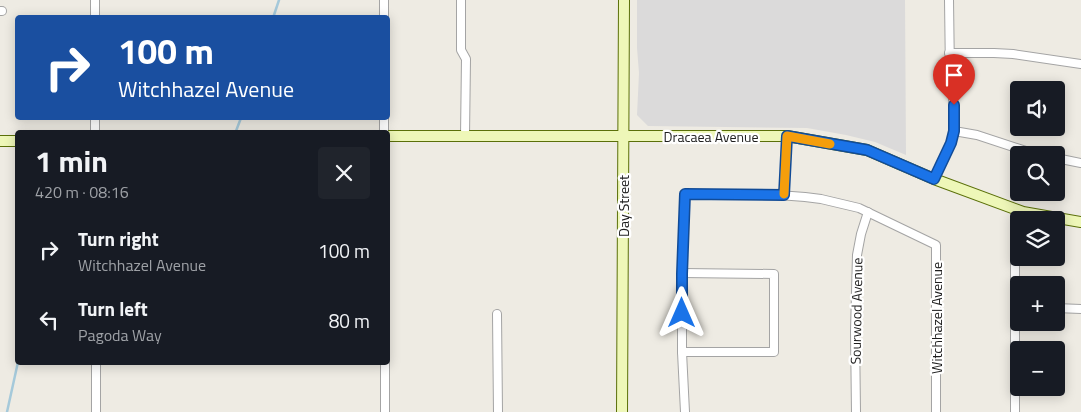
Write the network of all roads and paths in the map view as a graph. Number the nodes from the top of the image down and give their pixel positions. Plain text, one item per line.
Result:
1 (95, 0) edge
2 (384, 0) edge
3 (461, 0) edge
4 (624, 0) edge
5 (948, 0) edge
6 (95, 15) edge
7 (384, 15) edge
8 (949, 53) junction
9 (1081, 64) edge
10 (954, 131) junction
11 (390, 136) edge
12 (465, 136) junction
13 (624, 136) junction
14 (787, 136) junction
15 (0, 141) edge
16 (15, 141) edge
17 (1011, 146) edge
18 (1065, 160) edge
19 (1081, 163) edge
20 (934, 179) junction
21 (784, 195) junction
22 (1010, 211) edge
23 (868, 212) junction
24 (1065, 220) edge
25 (1081, 222) edge
26 (682, 274) junction
27 (1065, 308) edge
28 (1081, 309) edge
29 (497, 314) dead end
30 (1017, 331) edge
31 (682, 352) junction
32 (96, 365) edge
33 (385, 365) edge
34 (96, 412) edge
35 (385, 412) edge
36 (498, 412) edge
37 (622, 412) edge
38 (686, 412) edge
39 (856, 412) edge
40 (936, 412) edge
41 (1015, 412) edge

1 - 6 street
2 - 7 street
3 - 12 street
4 - 13 street, Day Street
5 - 8 street
8 - 9 street
8 - 10 street
10 - 17 street
10 - 20 street
11 - 12 street, Dracaea Avenue
12 - 13 street, Dracaea Avenue
13 - 14 street, Dracaea Avenue
13 - 37 street, Day Street
14 - 20 street, Dracaea Avenue
14 - 21 street
15 - 16 street
18 - 19 street
20 - 22 street, Dracaea Avenue
21 - 23 street, Witchhazel Avenue
21 - 26 street, Witchhazel Avenue
23 - 39 street, Sourwood Avenue
23 - 40 street, Witchhazel Avenue
24 - 25 street, Dracaea Avenue
26 - 31 street
26 - 31 street
27 - 28 street
29 - 36 street
30 - 41 street
31 - 38 street
32 - 34 street
33 - 35 street

